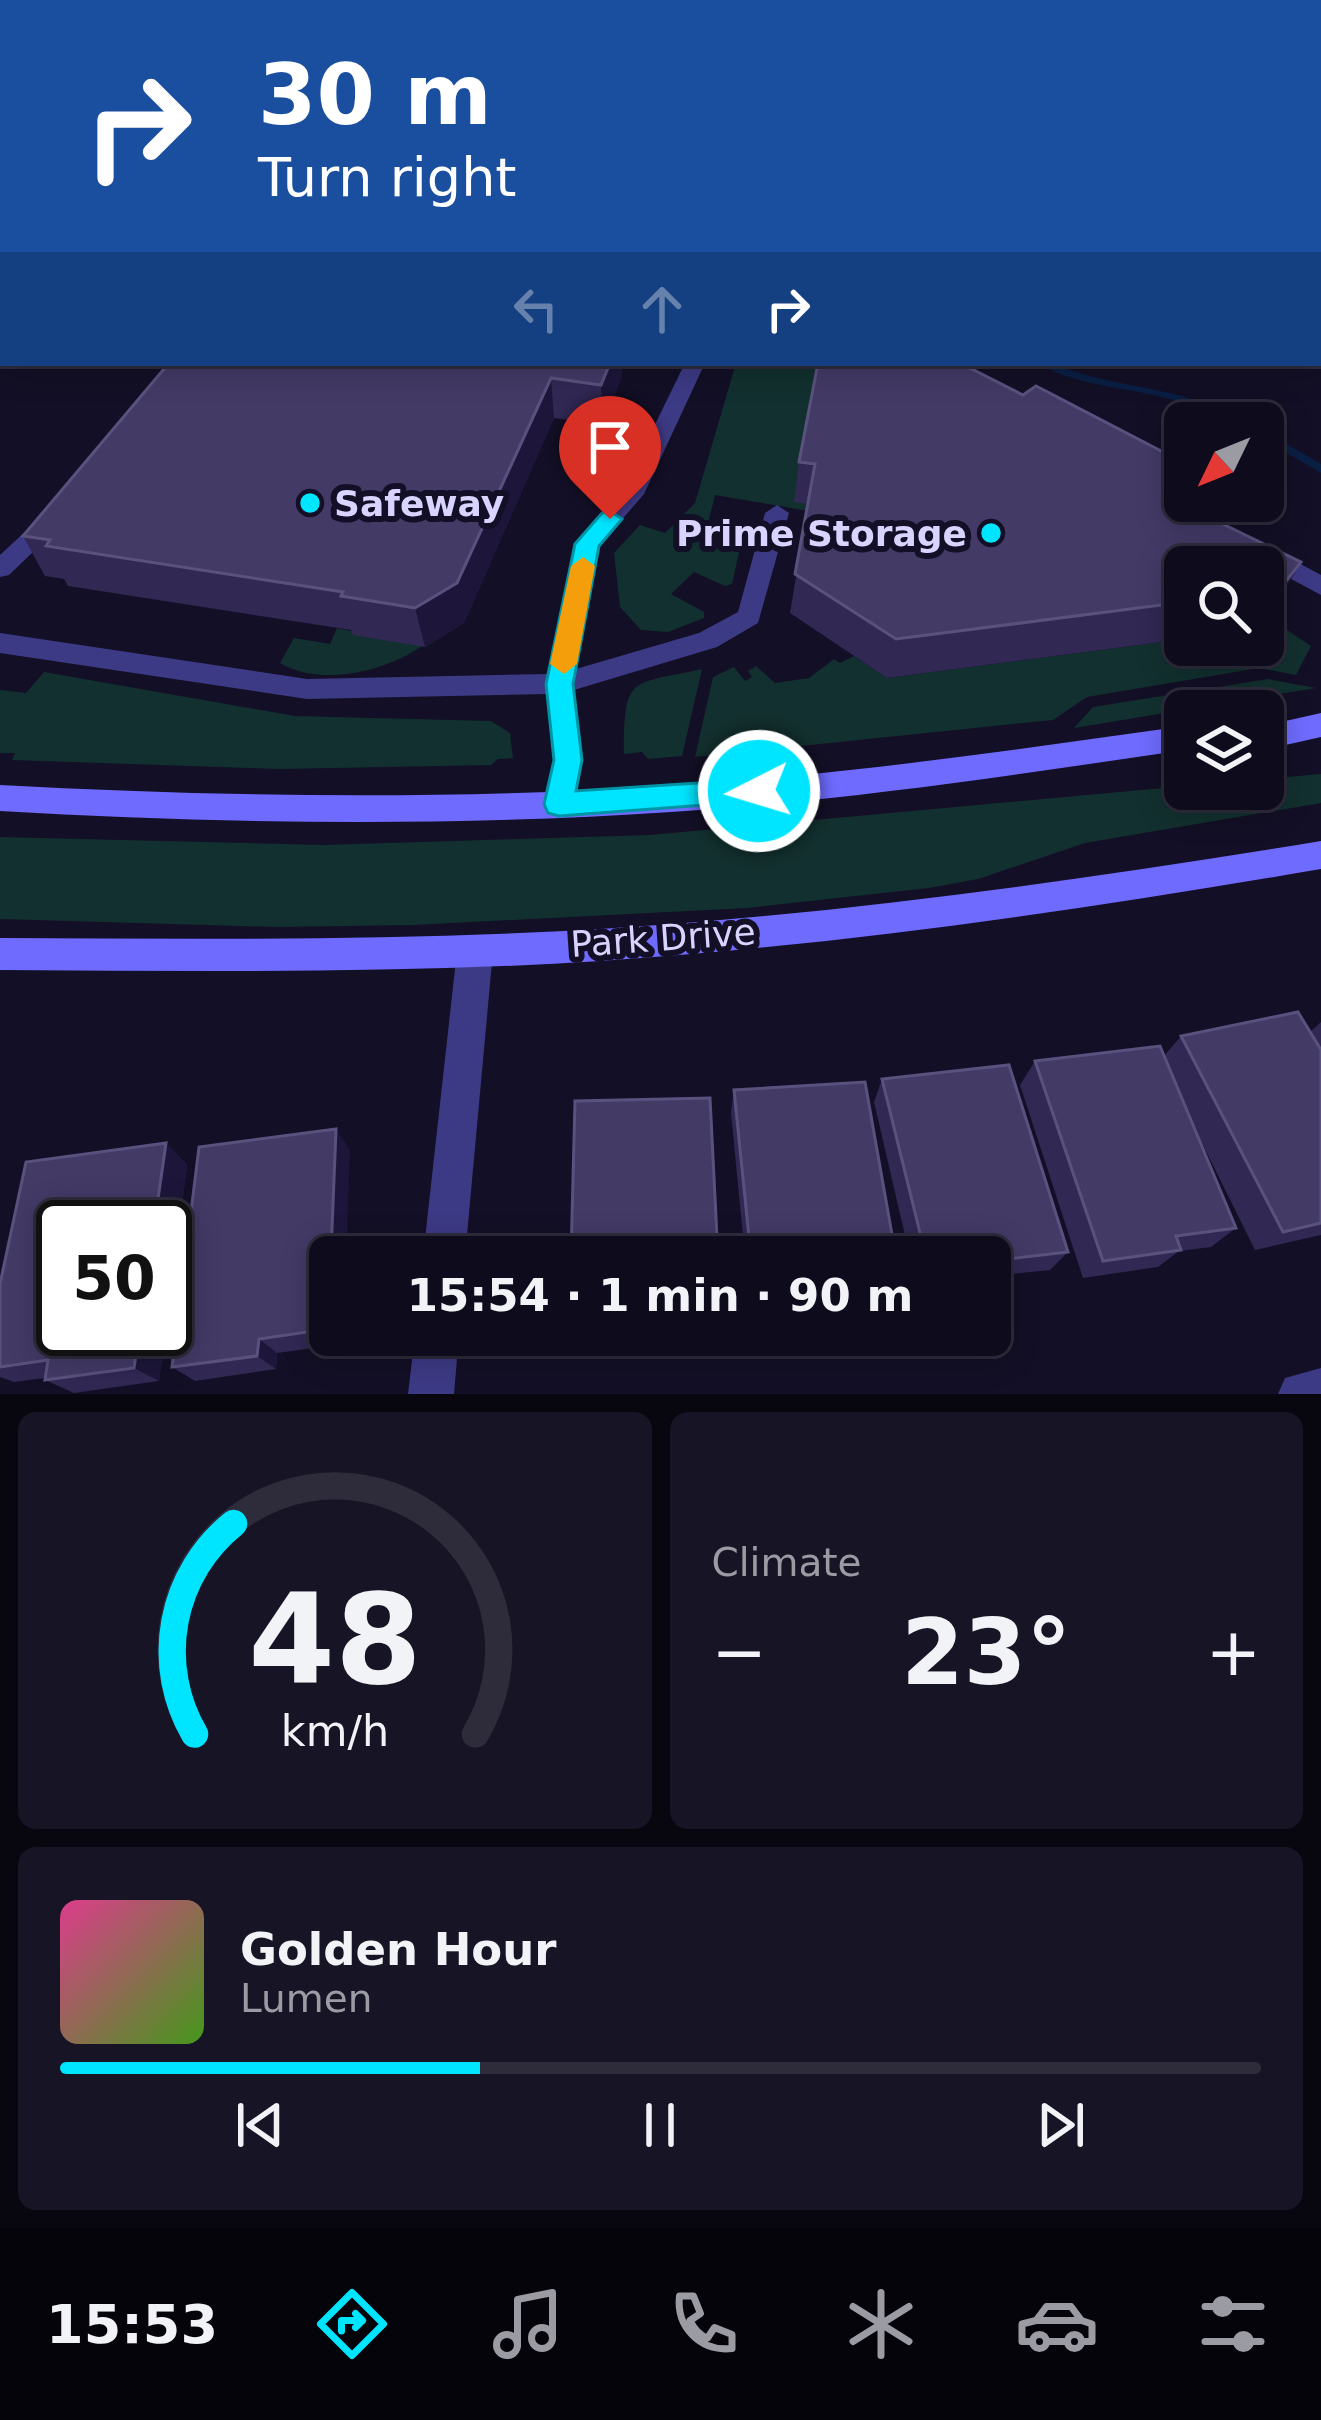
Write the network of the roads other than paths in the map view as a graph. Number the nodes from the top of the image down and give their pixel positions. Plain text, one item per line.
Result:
1 (694, 366) edge
2 (73, 500) edge
3 (777, 513) dead end
4 (1215, 522) edge
5 (0, 569) edge
6 (1321, 586) edge
7 (0, 644) edge
8 (560, 684) junction
9 (1321, 725) edge
10 (1284, 733) edge
11 (1164, 741) edge
12 (0, 798) edge
13 (559, 804) junction
14 (1321, 856) edge
15 (475, 951) junction
16 (0, 954) edge
17 (446, 1236) edge
18 (435, 1356) edge
19 (1321, 1390) edge
20 (431, 1394) edge
21 (1301, 1394) edge

1 - 8 lane
2 - 5 lane
3 - 8 lane
4 - 6 lane
7 - 8 lane
8 - 13 lane
9 - 10 main road
11 - 13 main road
12 - 13 main road
14 - 15 main road, Park Drive
15 - 16 main road, Park Drive
15 - 17 street
18 - 20 street
19 - 21 street

